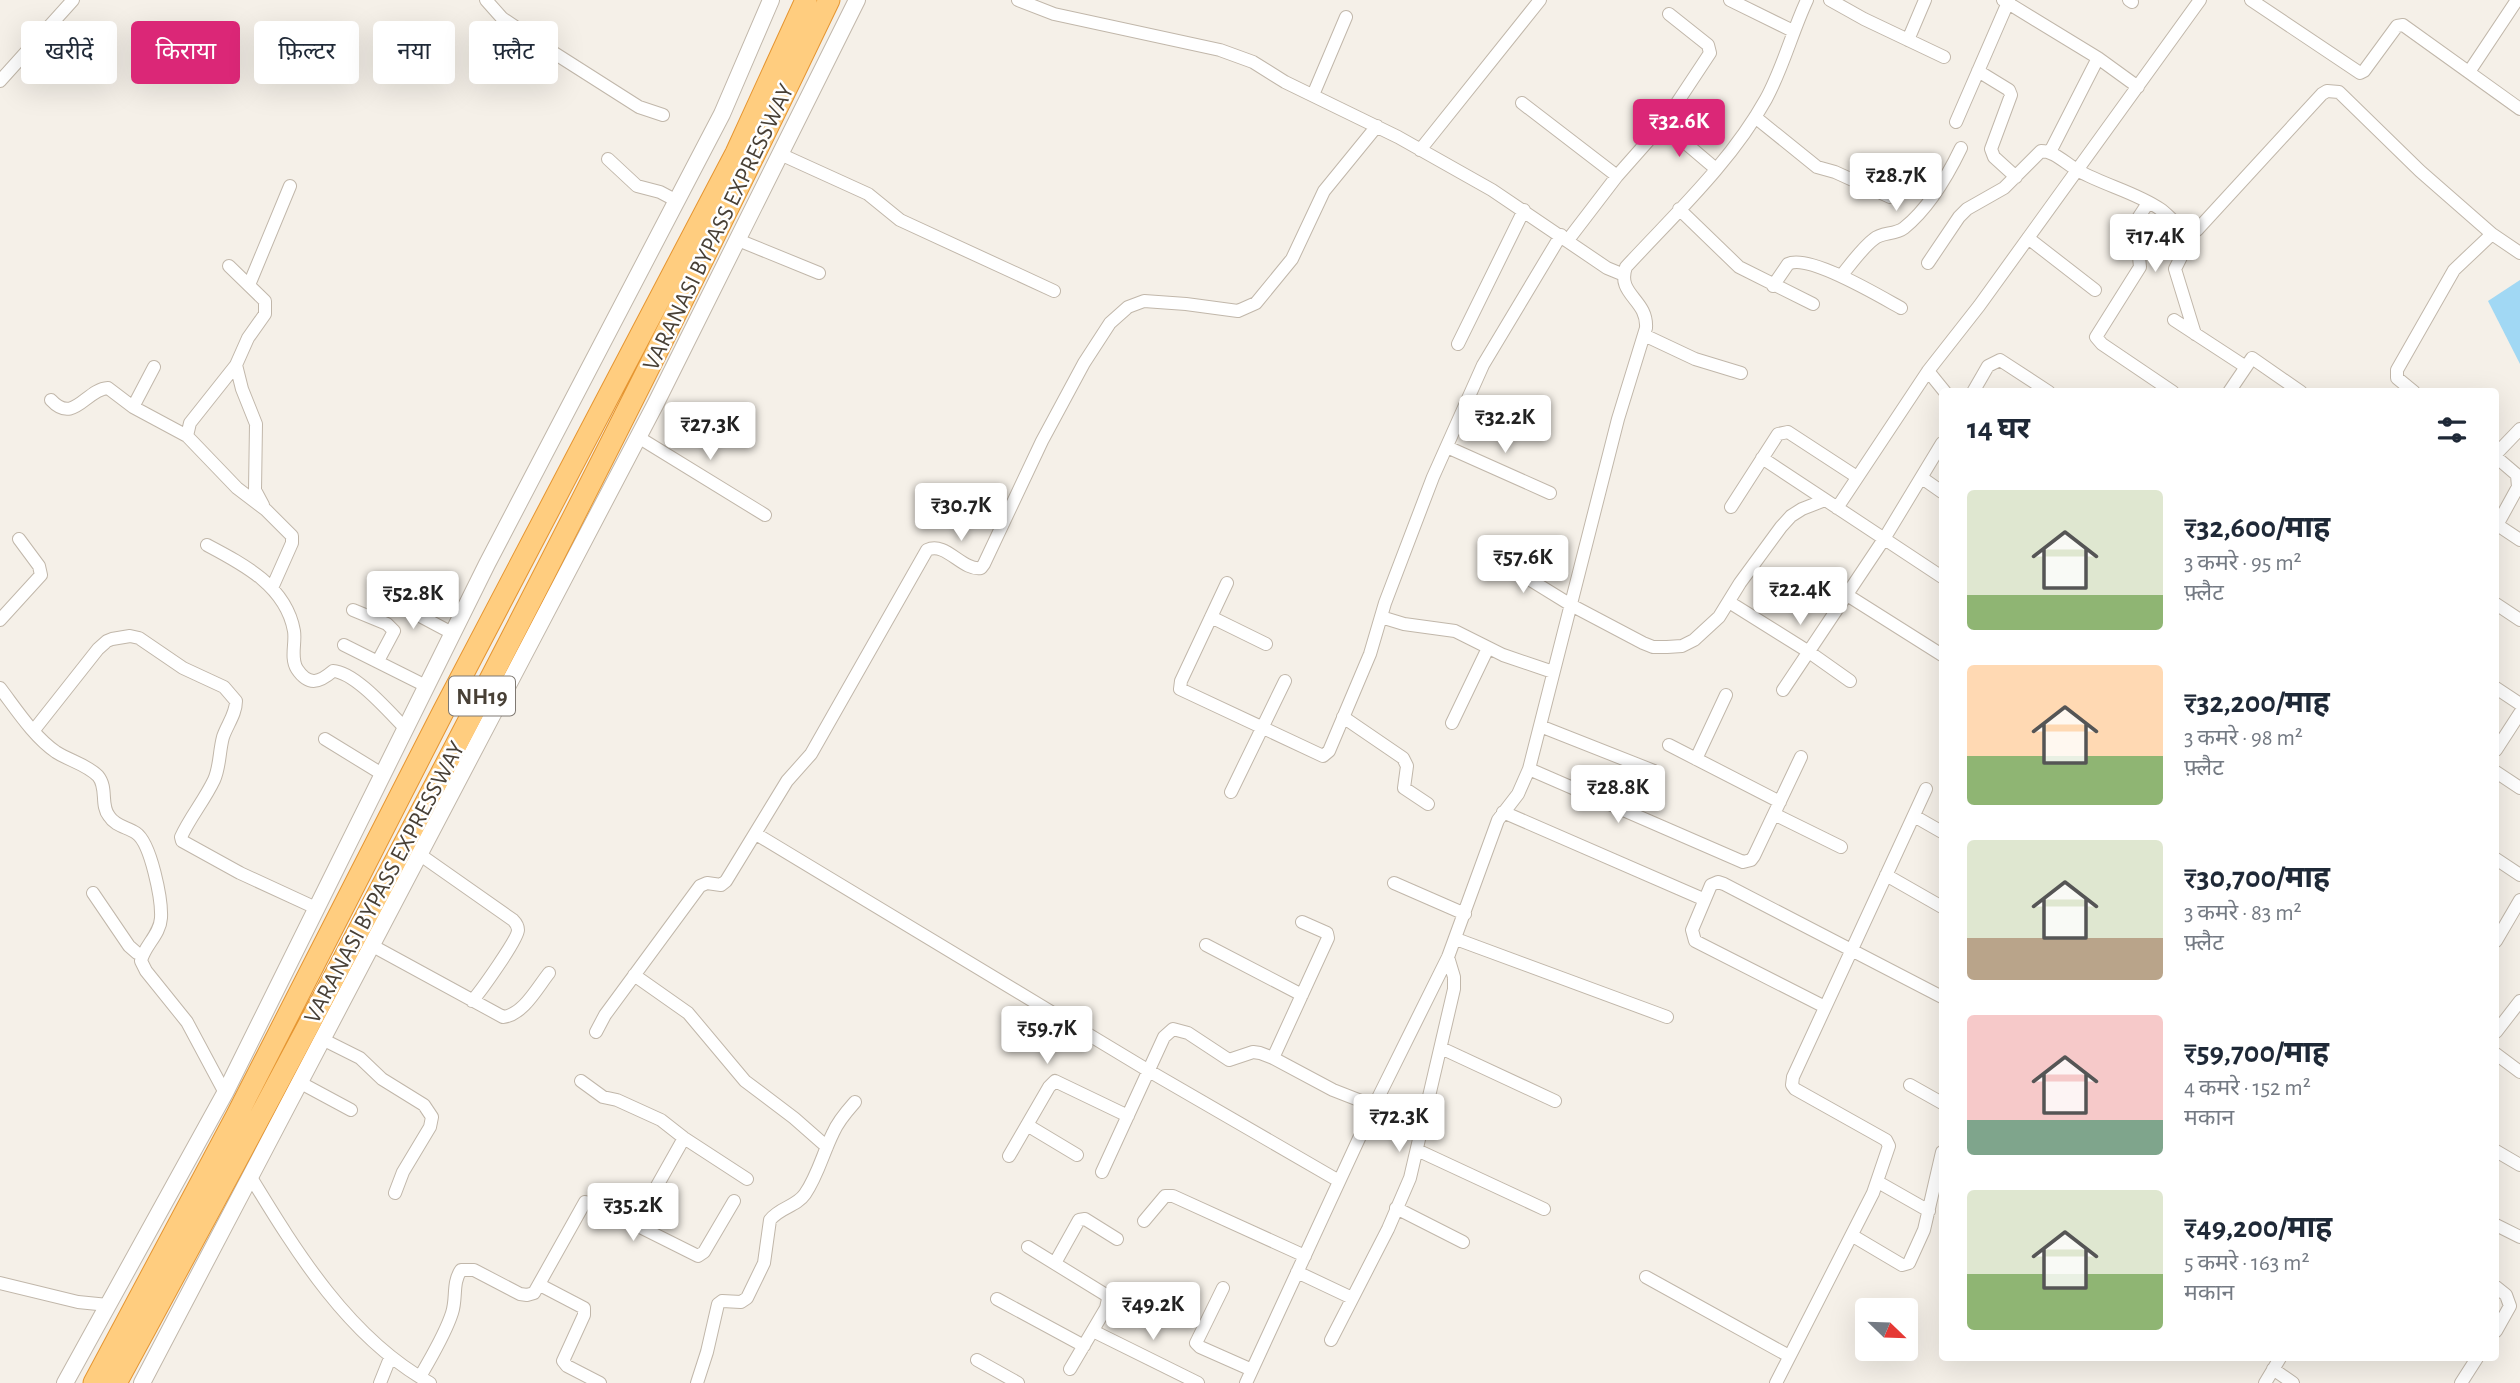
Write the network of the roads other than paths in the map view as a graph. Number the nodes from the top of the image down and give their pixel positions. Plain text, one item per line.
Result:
1 (73, 0) edge
2 (486, 0) edge
3 (771, 0) edge
4 (806, 0) edge
5 (829, 0) edge
6 (857, 0) edge
7 (1018, 0) edge
8 (1540, 0) edge
9 (1730, 0) edge
10 (1807, 0) edge
11 (1830, 0) edge
12 (1924, 0) edge
13 (2200, 0) edge
14 (2250, 0) edge
15 (2517, 0) edge
16 (2006, 1) edge
17 (2508, 13) junction
18 (1669, 14) dead end
19 (1346, 17) dead end
20 (2520, 21) edge
21 (1793, 32) junction
22 (1908, 40) junction
23 (1944, 57) dead end
24 (2098, 58) junction
25 (1978, 71) junction
26 (2469, 72) junction
27 (0, 80) edge
28 (2138, 87) junction
29 (1313, 95) junction
30 (1522, 103) dead end
31 (2520, 109) edge
32 (663, 115) dead end
33 (1755, 117) junction
34 (1955, 122) dead end
35 (1663, 124) junction
36 (1377, 126) junction
37 (1961, 148) dead end
38 (1420, 149) junction
39 (2050, 152) junction
40 (780, 154) junction
41 (608, 159) dead end
42 (1716, 169) junction
43 (2077, 171) junction
44 (1617, 176) junction
45 (2016, 177) junction
46 (290, 186) dead end
47 (1890, 197) dead end
48 (677, 201) junction
49 (2148, 203) junction
50 (1679, 209) junction
51 (1524, 210) junction
52 (2192, 231) junction
53 (2492, 234) junction
54 (1564, 237) junction
55 (2028, 238) junction
56 (737, 240) junction
57 (2520, 254) edge
58 (1928, 263) dead end
59 (229, 266) dead end
60 (819, 272) dead end
61 (1623, 275) junction
62 (1841, 276) junction
63 (249, 285) junction
64 (1773, 286) junction
65 (2095, 290) dead end
66 (1054, 291) dead end
67 (1813, 304) dead end
68 (1901, 308) dead end
69 (2174, 320) dead end
70 (2195, 334) junction
71 (1644, 335) junction
72 (1458, 344) dead end
73 (236, 365) junction
74 (154, 367) dead end
75 (2246, 367) junction
76 (1928, 371) junction
77 (1741, 373) dead end
78 (1942, 388) edge
79 (1975, 388) edge
80 (2043, 388) edge
81 (2168, 388) edge
82 (2231, 388) edge
83 (2295, 388) edge
84 (2409, 388) edge
85 (51, 400) dead end
86 (133, 407) junction
87 (2520, 429) edge
88 (187, 436) junction
89 (638, 437) junction
90 (1447, 447) junction
91 (1939, 448) edge
92 (2499, 453) edge
93 (1762, 458) junction
94 (2499, 459) edge
95 (1857, 477) junction
96 (1922, 478) junction
97 (1939, 490) edge
98 (1550, 494) dead end
99 (1825, 500) junction
100 (1731, 508) dead end
101 (1837, 508) junction
102 (266, 510) junction
103 (765, 515) dead end
104 (2499, 520) edge
105 (2499, 527) edge
106 (2519, 538) edge
107 (19, 539) dead end
108 (1884, 539) junction
109 (207, 545) dead end
110 (1493, 557) dead end
111 (1939, 575) edge
112 (1227, 583) dead end
113 (272, 588) junction
114 (1847, 595) junction
115 (390, 600) dead end
116 (1729, 602) junction
117 (1571, 605) junction
118 (2499, 606) edge
119 (353, 610) dead end
120 (1211, 617) junction
121 (1381, 617) junction
122 (0, 620) edge
123 (2520, 620) edge
124 (452, 634) junction
125 (1266, 644) dead end
126 (344, 645) dead end
127 (1489, 648) junction
128 (1809, 652) junction
129 (1939, 653) edge
130 (379, 661) junction
131 (1553, 672) junction
132 (1285, 681) dead end
133 (1850, 681) dead end
134 (426, 686) junction
135 (0, 688) edge
136 (1783, 690) dead end
137 (2499, 690) edge
138 (1726, 695) dead end
139 (2520, 704) edge
140 (2520, 713) edge
141 (1343, 718) junction
142 (1452, 723) dead end
143 (1540, 726) junction
144 (405, 728) junction
145 (1262, 728) junction
146 (34, 730) junction
147 (326, 739) dead end
148 (1669, 745) dead end
149 (2499, 745) edge
150 (1801, 757) dead end
151 (1696, 759) junction
152 (1529, 769) junction
153 (1654, 771) dead end
154 (383, 774) junction
155 (2499, 774) edge
156 (2520, 788) edge
157 (1926, 789) dead end
158 (1231, 792) dead end
159 (1780, 802) junction
160 (1427, 804) dead end
161 (1503, 812) junction
162 (1774, 814) junction
163 (1914, 816) junction
164 (1939, 830) edge
165 (756, 834) junction
166 (1841, 847) dead end
167 (419, 853) junction
168 (2499, 861) edge
169 (1886, 875) junction
170 (2520, 876) edge
171 (1394, 883) dead end
172 (93, 893) dead end
173 (1703, 899) junction
174 (2520, 900) edge
175 (1939, 905) edge
176 (316, 908) junction
177 (1465, 914) junction
178 (1302, 922) dead end
179 (2499, 936) edge
180 (1456, 939) junction
181 (371, 945) junction
182 (1206, 945) dead end
183 (1852, 950) junction
184 (142, 955) junction
185 (1448, 957) junction
186 (549, 973) dead end
187 (634, 975) junction
188 (1302, 995) junction
189 (1939, 996) edge
190 (472, 1001) junction
191 (2520, 1001) edge
192 (1825, 1007) junction
193 (1667, 1017) dead end
194 (2499, 1028) edge
195 (596, 1032) dead end
196 (322, 1039) junction
197 (1441, 1048) junction
198 (2499, 1056) edge
199 (1273, 1058) junction
200 (1149, 1071) junction
201 (2520, 1072) edge
202 (581, 1081) dead end
203 (299, 1082) junction
204 (1910, 1085) dead end
205 (225, 1093) junction
206 (1939, 1100) edge
207 (855, 1101) dead end
208 (1555, 1101) dead end
209 (1374, 1106) junction
210 (351, 1110) dead end
211 (1128, 1116) junction
212 (1027, 1125) junction
213 (684, 1138) junction
214 (827, 1147) junction
215 (1417, 1150) junction
216 (2499, 1153) edge
217 (1077, 1154) dead end
218 (1009, 1156) dead end
219 (2520, 1165) edge
220 (1939, 1166) edge
221 (1102, 1172) dead end
222 (250, 1176) junction
223 (747, 1179) dead end
224 (1339, 1181) junction
225 (1878, 1182) junction
226 (395, 1193) dead end
227 (734, 1200) dead end
228 (1396, 1208) junction
229 (1544, 1209) dead end
230 (1929, 1211) junction
231 (1144, 1222) dead end
232 (635, 1225) junction
233 (2499, 1226) edge
234 (1853, 1236) junction
235 (2520, 1237) edge
236 (1117, 1239) dead end
237 (1463, 1242) dead end
238 (1028, 1247) dead end
239 (1305, 1255) junction
240 (1055, 1263) junction
241 (1297, 1272) junction
242 (1646, 1277) dead end
243 (0, 1283) edge
244 (540, 1285) junction
245 (1223, 1288) dead end
246 (2499, 1289) edge
247 (1352, 1298) junction
248 (997, 1299) dead end
249 (108, 1305) junction
250 (2499, 1326) edge
251 (1093, 1331) junction
252 (1331, 1340) dead end
253 (1084, 1346) junction
254 (1790, 1356) junction
255 (390, 1358) junction
256 (977, 1360) dead end
257 (2475, 1361) edge
258 (2276, 1364) edge
259 (1070, 1369) dead end
260 (1252, 1370) junction
261 (425, 1380) edge
262 (65, 1383) edge
263 (94, 1383) edge
264 (116, 1383) edge
265 (142, 1383) edge
266 (380, 1383) edge
267 (600, 1383) edge
268 (697, 1383) edge
269 (1018, 1383) edge
270 (1198, 1383) edge
271 (1246, 1383) edge
272 (1776, 1383) edge
273 (2265, 1383) edge
274 (2294, 1383) edge
275 (2461, 1383) edge

1 - 27 street
2 - 32 street
3 - 48 street
4 - 263 highway, VARANASI BYPASS EXPRESSWAY / NH19
5 - 264 highway, VARANASI BYPASS EXPRESSWAY / NH19
6 - 40 street
7 - 29 street
8 - 38 street
9 - 21 street
10 - 21 street
11 - 22 street
12 - 22 street
13 - 28 street
14 - 26 street
15 - 17 street
16 - 24 street
16 - 25 street
17 - 20 street
17 - 26 street
18 - 35 street
19 - 29 street
21 - 33 street
22 - 23 street
24 - 28 street
24 - 39 street
25 - 34 street
25 - 45 street
26 - 31 street
28 - 43 street
29 - 36 street
30 - 44 street
33 - 42 street
33 - 47 street
35 - 42 street
35 - 44 street
36 - 38 street
36 - 165 street
37 - 62 street
38 - 51 street
39 - 43 street
39 - 45 street
40 - 56 street
40 - 66 street
41 - 48 street
42 - 50 street
43 - 49 street
43 - 55 street
44 - 54 street
45 - 58 street
46 - 63 street
48 - 124 street
49 - 52 street
49 - 81 street
50 - 61 street
50 - 64 street
51 - 54 street
51 - 72 street
52 - 53 street
52 - 70 street
53 - 57 street
53 - 84 street
54 - 61 street
54 - 90 street
55 - 65 street
55 - 76 street
56 - 60 street
56 - 89 street
59 - 63 street
61 - 71 street
62 - 64 street
62 - 68 street
63 - 73 street
64 - 67 street
69 - 70 street
70 - 75 street
71 - 77 street
71 - 117 street
73 - 88 street
73 - 102 street
74 - 86 street
75 - 82 street
75 - 83 street
76 - 78 street
76 - 95 street
79 - 80 street
85 - 86 street
86 - 88 street
87 - 92 street
88 - 102 street
89 - 103 street
89 - 167 street
90 - 98 street
90 - 121 street
91 - 96 street
93 - 95 street
93 - 99 street
93 - 100 street
94 - 104 street
95 - 101 street
96 - 97 street
96 - 108 street
99 - 101 street
99 - 116 street
101 - 108 street
102 - 113 street
105 - 106 street
107 - 122 street
108 - 111 street
108 - 114 street
109 - 113 street
110 - 117 street
112 - 120 street
113 - 144 street
114 - 128 street
114 - 129 street
115 - 124 street
116 - 117 street
116 - 128 street
117 - 131 street
118 - 123 street
119 - 130 street
120 - 125 street
120 - 145 street
121 - 127 street
121 - 141 street
124 - 134 street
126 - 130 street
127 - 131 street
127 - 142 street
128 - 133 street
128 - 136 street
130 - 134 street
131 - 143 street
132 - 145 street
134 - 144 street
135 - 146 street
137 - 139 street
138 - 151 street
140 - 149 street
141 - 145 street
141 - 160 street
143 - 152 street
143 - 153 street
144 - 154 street
145 - 158 street
146 - 176 street
146 - 184 street
147 - 154 street
148 - 151 street
150 - 159 street
151 - 159 street
152 - 161 street
152 - 162 street
154 - 176 street
155 - 156 street
157 - 163 street
159 - 162 street
161 - 173 street
161 - 177 street
162 - 166 street
163 - 164 street
163 - 169 street
165 - 187 street
165 - 200 street
167 - 181 street
167 - 190 street
168 - 170 street
169 - 175 street
169 - 183 street
171 - 177 street
172 - 184 street
173 - 183 street
173 - 192 street
174 - 179 street
176 - 205 street
177 - 180 street
178 - 188 street
180 - 185 street
180 - 193 street
181 - 190 street
181 - 196 street
182 - 188 street
183 - 189 street
183 - 192 street
184 - 205 street
185 - 197 street
185 - 209 street
186 - 190 street
187 - 195 street
187 - 214 street
188 - 199 street
191 - 194 street
192 - 225 street
196 - 203 street
196 - 226 street
197 - 208 street
197 - 215 street
198 - 201 street
199 - 200 street
199 - 209 street
200 - 211 street
200 - 224 street
202 - 213 street
203 - 210 street
203 - 222 street
204 - 206 street
205 - 249 street
207 - 214 street
209 - 224 street
211 - 212 street
211 - 221 street
212 - 217 street
212 - 218 street
213 - 223 street
213 - 232 street
214 - 268 street
215 - 228 street
215 - 229 street
216 - 219 street
220 - 230 street
222 - 255 street
222 - 265 street
224 - 239 street
225 - 230 street
225 - 234 street
227 - 232 street
228 - 237 street
228 - 247 street
230 - 234 street
231 - 239 street
232 - 244 street
233 - 235 street
234 - 254 street
236 - 240 street
238 - 240 street
239 - 241 street
240 - 251 street
241 - 247 street
241 - 260 street
242 - 254 street
243 - 249 street
244 - 261 street
244 - 267 street
245 - 260 street
246 - 250 street
247 - 252 street
248 - 253 street
249 - 262 street
251 - 253 street
251 - 270 street
253 - 259 street
254 - 272 street
255 - 261 street
255 - 266 street
256 - 269 street
257 - 275 street
258 - 273 street
258 - 274 street
260 - 271 street

